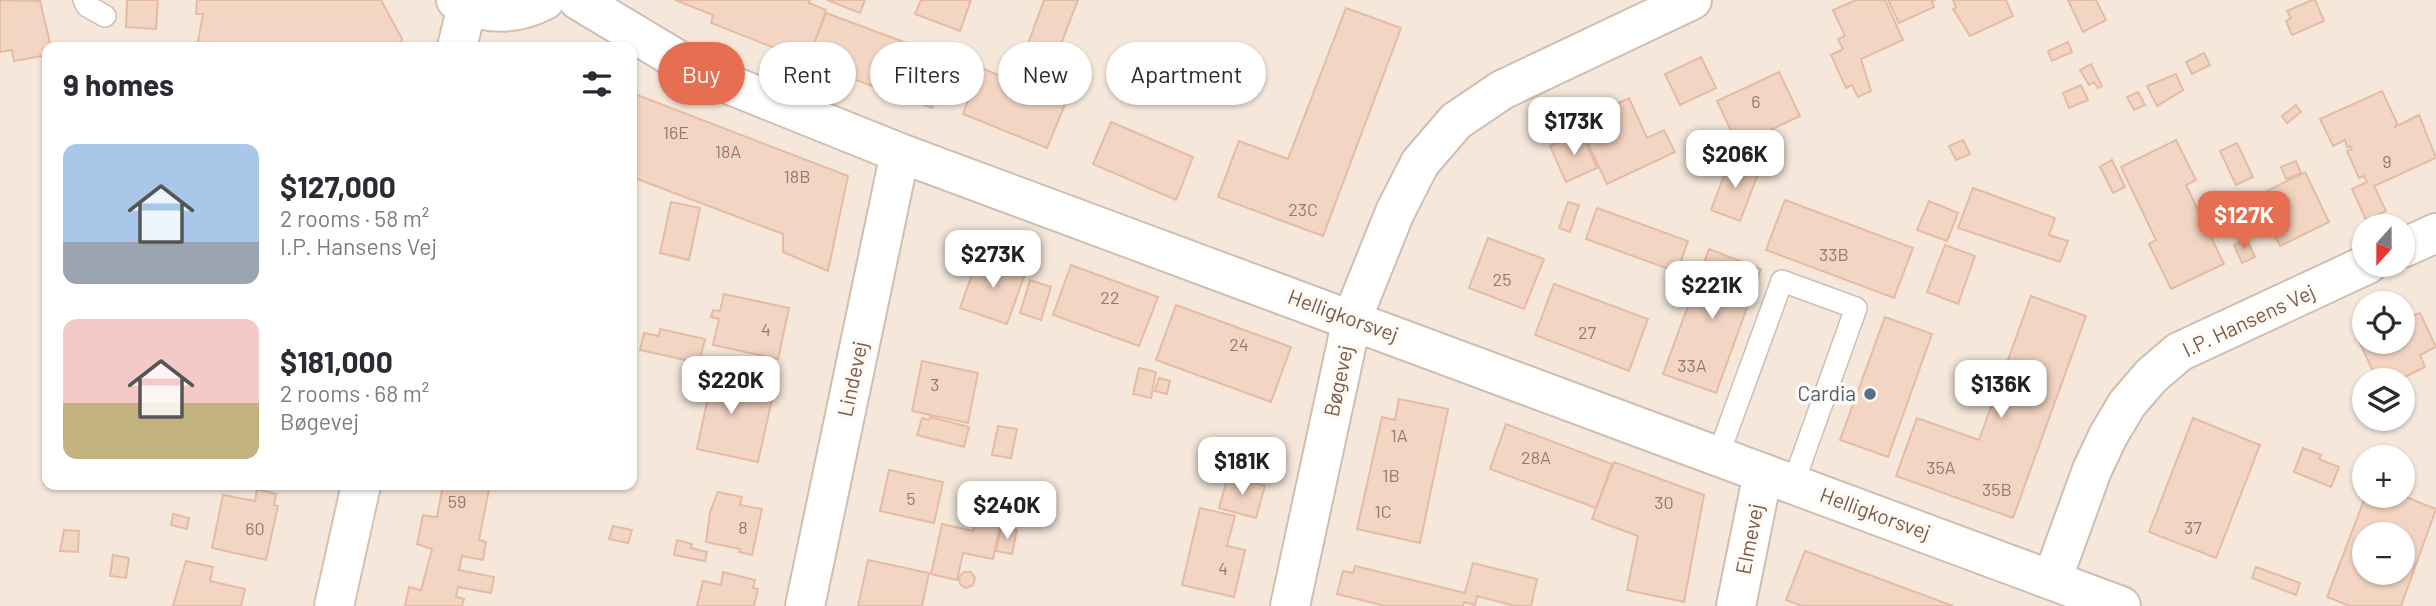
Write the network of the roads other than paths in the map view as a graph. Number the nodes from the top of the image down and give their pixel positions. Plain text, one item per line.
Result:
1 (84, 0) edge
2 (545, 0) edge
3 (578, 0) edge
4 (1692, 0) edge
5 (462, 3) edge
6 (105, 16) dead end
7 (458, 42) edge
8 (900, 153) junction
9 (2436, 233) edge
10 (2415, 243) edge
11 (2352, 271) edge
12 (1352, 319) junction
13 (1718, 456) junction
14 (1778, 478) junction
15 (360, 490) edge
16 (2052, 580) junction
17 (334, 606) edge
18 (805, 606) edge
19 (1290, 606) edge
20 (1736, 606) edge
21 (2121, 606) edge

1 - 6 lane
2 - 5 street
3 - 8 street, Helligkorsvej
4 - 12 street, Bøgevej
5 - 7 street
8 - 12 street, Helligkorsvej
8 - 18 street, Lindevej
9 - 10 street
11 - 16 street, I.P. Hansens Vej
12 - 13 street, Helligkorsvej
12 - 19 street, Bøgevej
13 - 14 street, Helligkorsvej
13 - 14 lane
14 - 16 street, Helligkorsvej
14 - 20 street, Elmevej
15 - 17 street
16 - 21 street, Helligkorsvej

